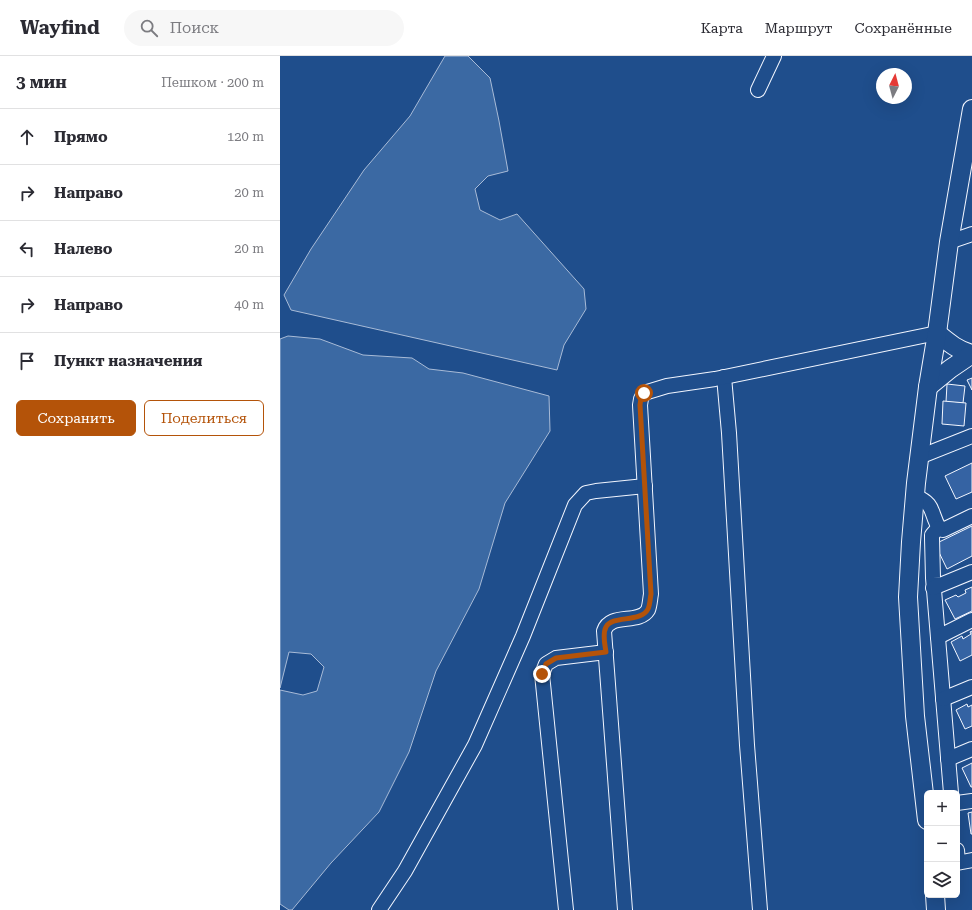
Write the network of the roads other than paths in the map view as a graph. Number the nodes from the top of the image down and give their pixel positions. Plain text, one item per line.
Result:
1 (774, 56) edge
2 (758, 90) dead end
3 (972, 109) edge
4 (968, 142) edge
5 (972, 234) edge
6 (949, 242) junction
7 (937, 333) junction
8 (972, 354) edge
9 (724, 377) junction
10 (928, 387) junction
11 (972, 436) edge
12 (919, 457) junction
13 (645, 486) junction
14 (914, 496) junction
15 (972, 516) edge
16 (938, 528) junction
17 (972, 572) edge
18 (934, 588) junction
19 (972, 620) edge
20 (938, 637) junction
21 (606, 652) junction
22 (972, 687) edge
23 (943, 699) junction
24 (972, 749) edge
25 (948, 759) junction
26 (951, 790) edge
27 (924, 794) edge
28 (972, 801) edge
29 (960, 803) edge
30 (935, 898) edge
31 (379, 910) edge
32 (566, 910) edge
33 (625, 910) edge
34 (760, 910) edge
35 (936, 910) edge

1 - 2 street
3 - 4 main road
4 - 6 main road
5 - 6 street
6 - 7 main road
7 - 8 main road
7 - 9 street
7 - 10 main road
8 - 10 main road
9 - 13 street
9 - 34 street
10 - 12 main road
11 - 12 street
12 - 14 main road
13 - 21 street
13 - 31 street
14 - 16 street
14 - 27 main road
15 - 16 street
16 - 18 street
17 - 18 street
18 - 20 street
19 - 20 street
20 - 23 street
21 - 32 street
21 - 33 street
22 - 23 street
23 - 25 street
24 - 25 street
25 - 26 street
28 - 29 street
30 - 35 main road

